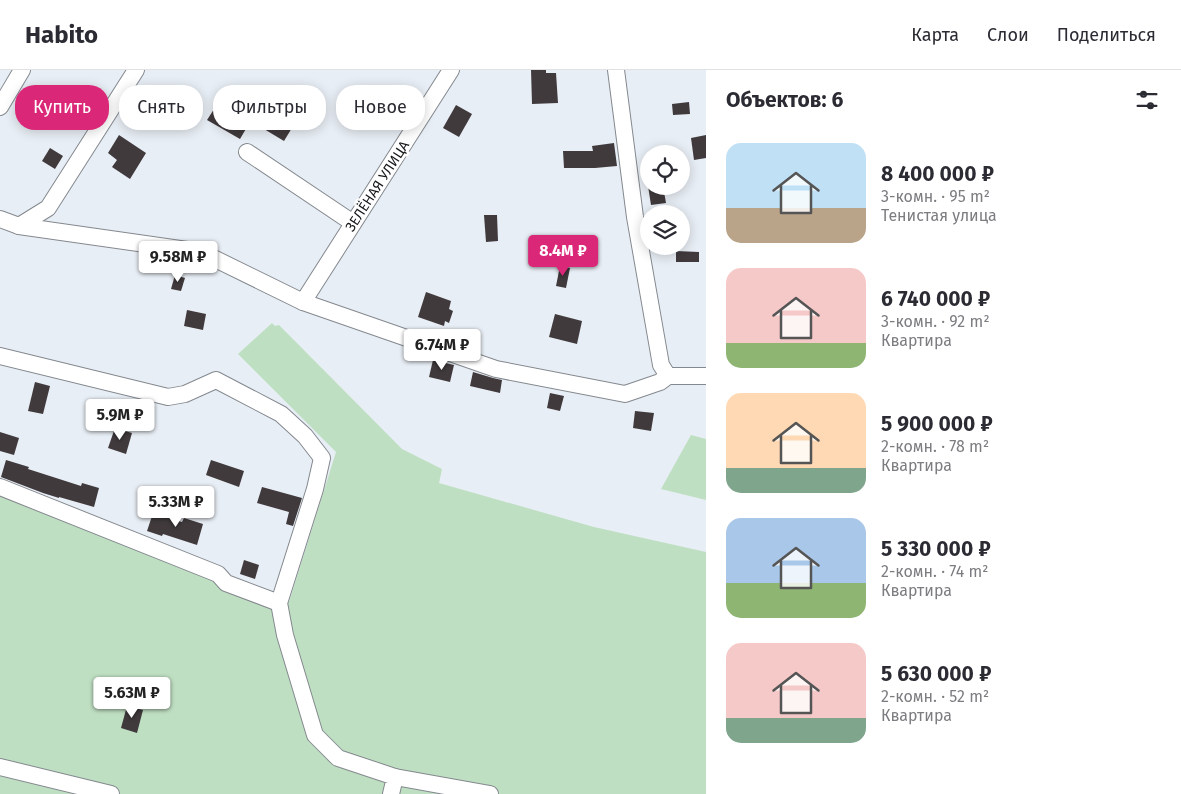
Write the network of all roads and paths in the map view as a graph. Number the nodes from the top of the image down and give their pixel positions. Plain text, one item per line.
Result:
1 (22, 70) edge
2 (136, 70) edge
3 (451, 70) edge
4 (616, 70) edge
5 (0, 107) edge
6 (247, 152) dead end
7 (0, 219) edge
8 (353, 223) junction
9 (19, 226) junction
10 (303, 302) junction
11 (0, 356) edge
12 (668, 376) junction
13 (706, 376) edge
14 (0, 487) edge
15 (279, 603) junction
16 (0, 767) edge
17 (395, 777) junction
18 (111, 794) edge
19 (391, 794) edge
20 (490, 794) edge

1 - 5 street
2 - 9 street
3 - 8 street, ЗЕЛЁНАЯ УЛИЦА
4 - 12 street
6 - 8 street
7 - 9 street
8 - 10 street, ЗЕЛЁНАЯ УЛИЦА
9 - 10 street
10 - 12 street
11 - 15 street
12 - 13 street
14 - 15 street
15 - 17 street
16 - 18 street
17 - 19 street
17 - 20 street

